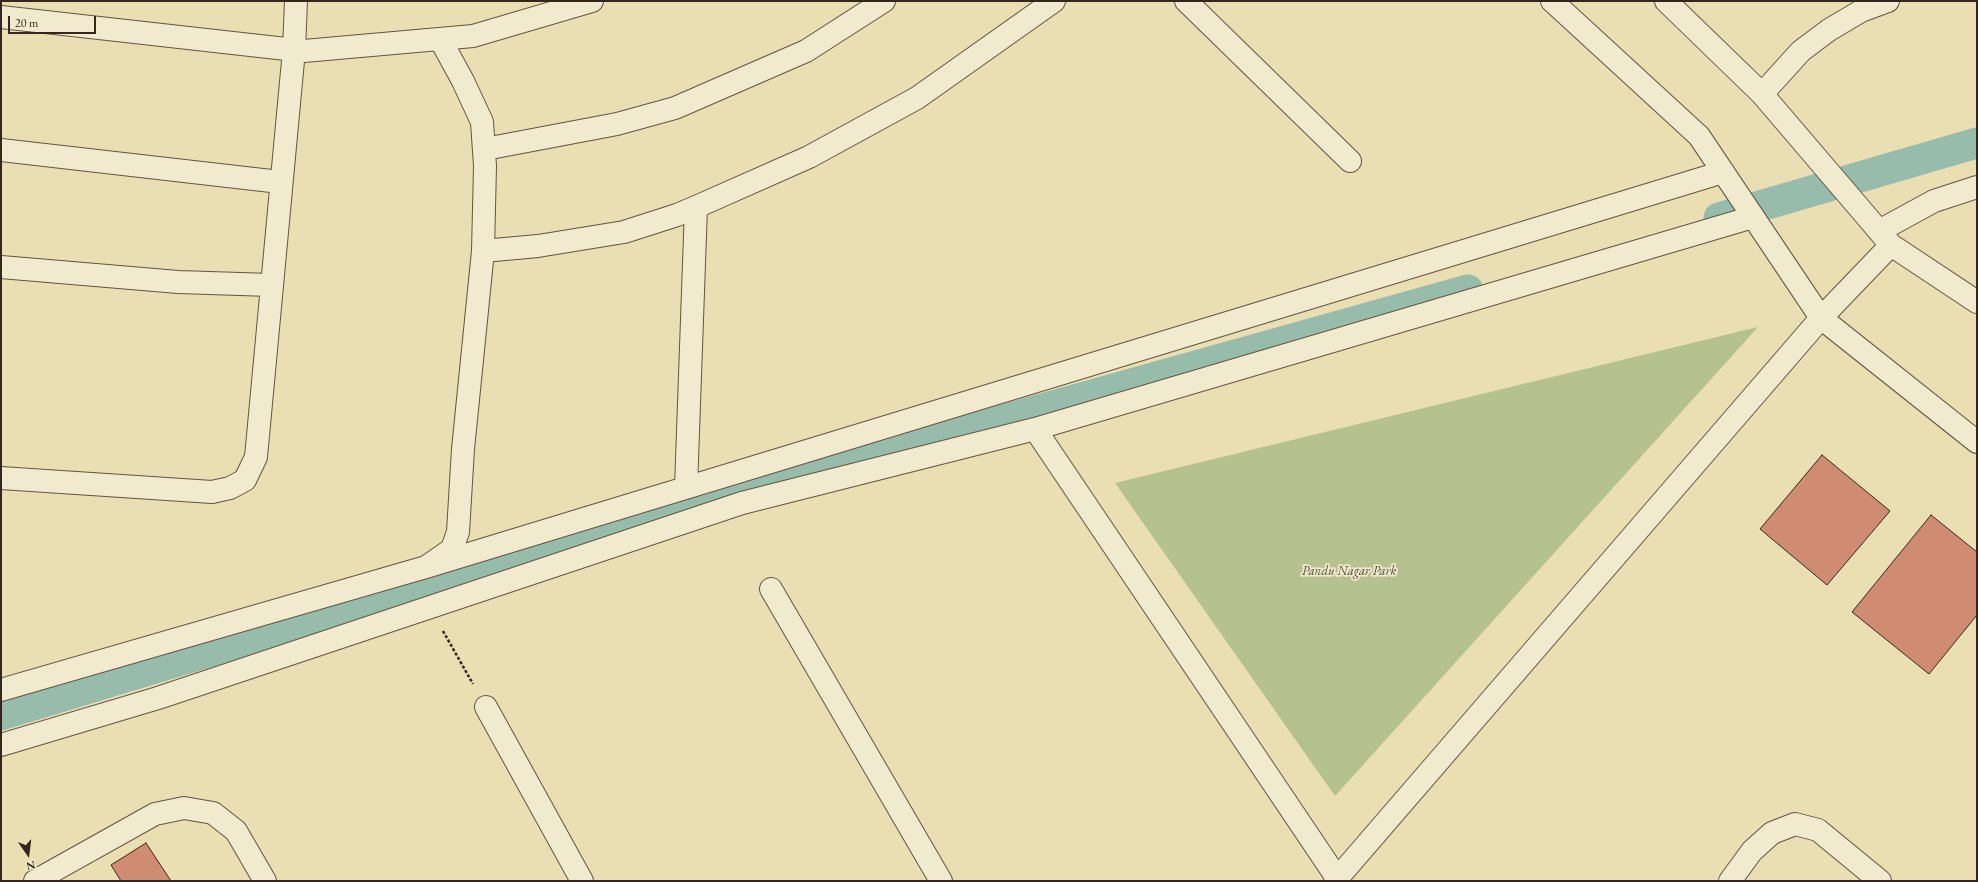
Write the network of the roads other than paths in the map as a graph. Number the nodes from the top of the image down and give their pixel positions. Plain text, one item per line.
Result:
1 (296, 1) edge
2 (592, 1) edge
3 (884, 1) edge
4 (1054, 1) edge
5 (1186, 1) edge
6 (1552, 1) edge
7 (1666, 1) edge
8 (1888, 1) edge
9 (1859, 6) edge
10 (1, 17) edge
11 (440, 39) junction
12 (294, 50) junction
13 (1762, 94) junction
14 (485, 149) junction
15 (1, 150) edge
16 (1350, 161) dead end
17 (1723, 172) junction
18 (280, 182) junction
19 (1977, 186) edge
20 (696, 207) junction
21 (1753, 217) junction
22 (1885, 238) junction
23 (482, 251) junction
24 (1, 266) edge
25 (271, 285) junction
26 (1977, 302) edge
27 (1821, 318) junction
28 (1035, 429) junction
29 (1977, 442) edge
30 (1, 478) edge
31 (686, 488) junction
32 (426, 567) junction
33 (771, 589) dead end
34 (1, 690) edge
35 (486, 708) road end
36 (1, 745) edge
37 (1336, 879) edge
38 (35, 881) edge
39 (265, 881) edge
40 (582, 881) edge
41 (941, 881) edge
42 (1730, 881) edge
43 (1880, 881) edge

1 - 12 street
2 - 11 street
3 - 14 street
4 - 20 street
5 - 16 street
6 - 17 street
7 - 13 street
8 - 9 street
9 - 13 street
10 - 12 street
11 - 12 street
11 - 14 street
12 - 18 street
13 - 22 street
14 - 23 street
15 - 18 street
17 - 21 street
17 - 31 street
18 - 25 street
19 - 22 street
20 - 23 street
20 - 31 street
21 - 27 street
21 - 28 street
22 - 26 street
22 - 27 street
23 - 32 street
24 - 25 street
25 - 30 street
27 - 29 street
27 - 37 street
28 - 36 street
28 - 37 street
31 - 32 street
32 - 34 street
33 - 41 street
35 - 40 street
38 - 39 street
42 - 43 street

